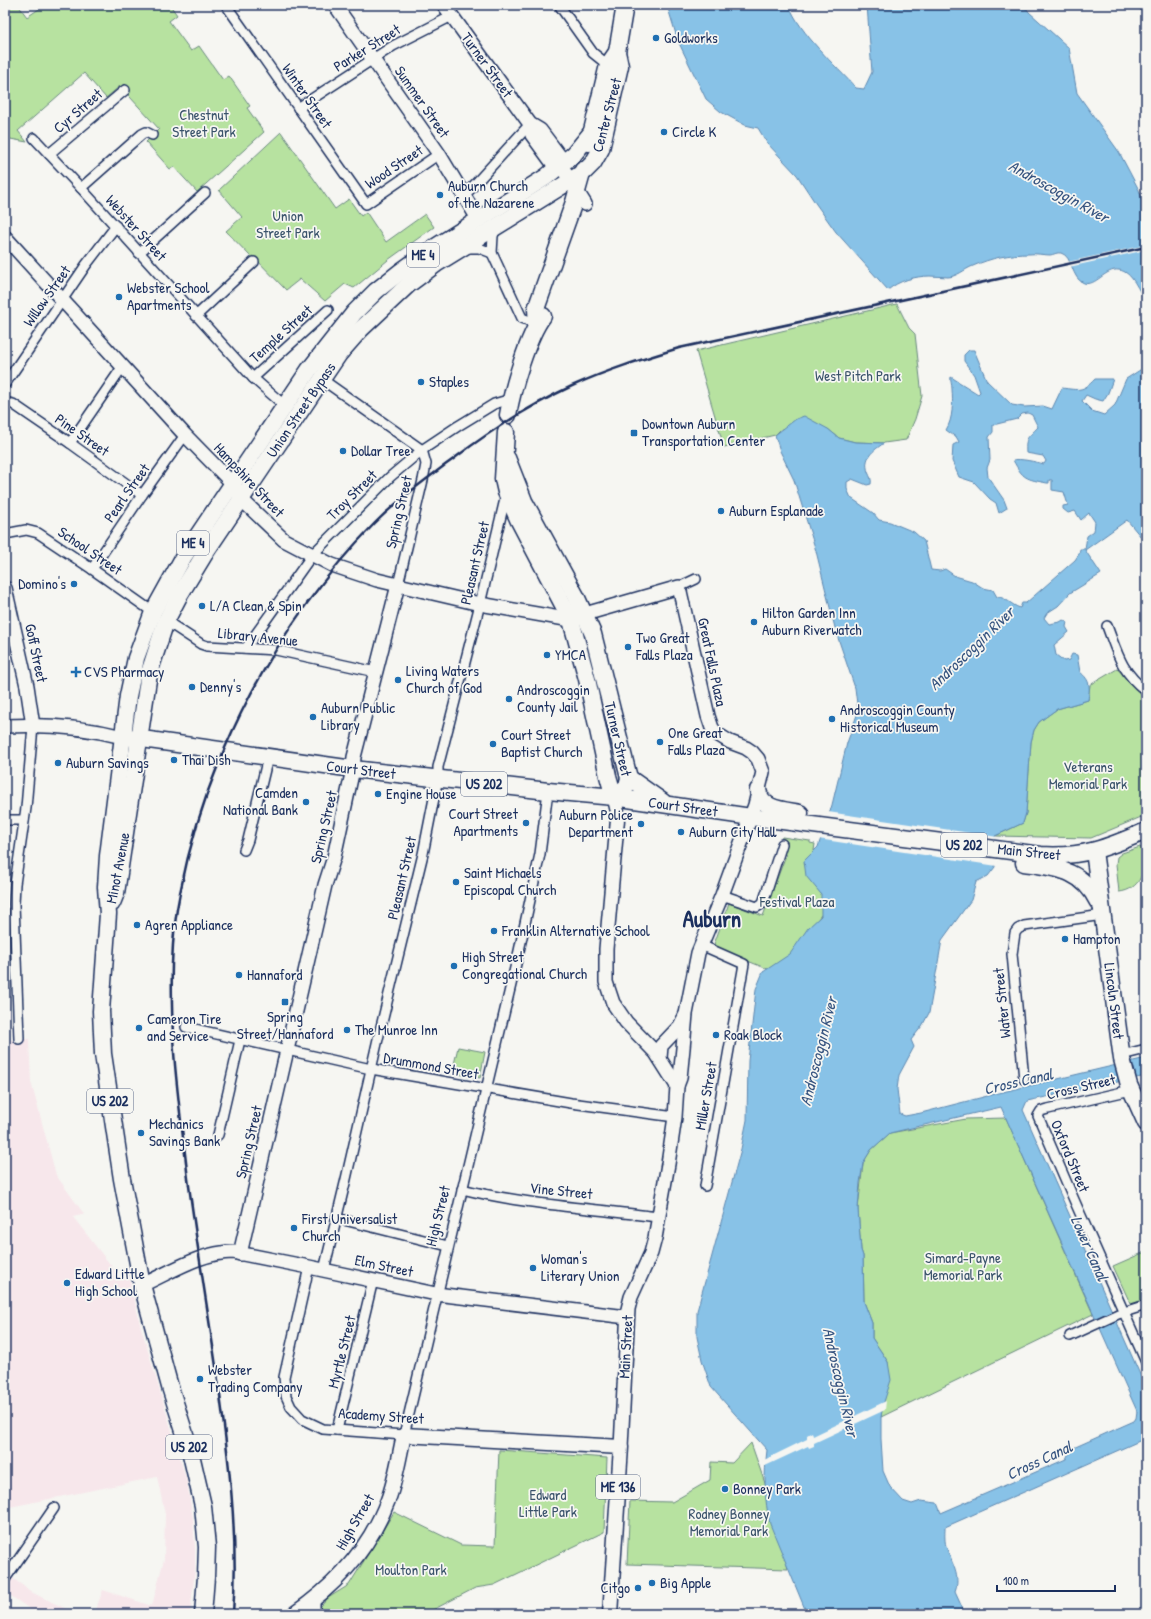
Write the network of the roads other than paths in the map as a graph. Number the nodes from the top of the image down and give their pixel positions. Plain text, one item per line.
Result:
1 (226, 5) edge
2 (335, 5) edge
3 (444, 5) edge
4 (559, 5) edge
5 (625, 5) edge
6 (452, 16) junction
7 (613, 58) junction
8 (373, 59) junction
9 (125, 90) dead end
10 (298, 108) junction
11 (530, 124) junction
12 (591, 133) junction
13 (152, 135) dead end
14 (34, 138) dead end
15 (601, 149) junction
16 (49, 154) junction
17 (439, 154) junction
18 (561, 166) junction
19 (82, 188) junction
20 (578, 188) junction
21 (205, 193) dead end
22 (465, 195) junction
23 (366, 204) joint
24 (478, 220) junction
25 (116, 226) junction
26 (497, 226) junction
27 (5, 237) edge
28 (463, 248) junction
29 (139, 253) junction
30 (492, 253) junction
31 (254, 262) dead end
32 (62, 299) junction
33 (328, 310) dead end
34 (196, 316) junction
35 (537, 324) junction
36 (123, 366) junction
37 (315, 374) junction
38 (253, 378) junction
39 (5, 384) edge
40 (511, 399) junction
41 (5, 402) edge
42 (285, 406) junction
43 (508, 415) dead end
44 (506, 432) dead end
45 (185, 435) junction
46 (70, 443) junction
47 (422, 450) junction
48 (505, 453) junction
49 (233, 484) junction
50 (506, 492) junction
51 (142, 494) junction
52 (241, 499) junction
53 (5, 534) edge
54 (312, 555) junction
55 (92, 569) junction
56 (696, 579) dead end
57 (398, 585) junction
58 (680, 587) junction
59 (5, 588) edge
60 (480, 604) junction
61 (153, 612) junction
62 (578, 617) junction
63 (166, 621) junction
64 (1107, 626) dead end
65 (246, 648) junction
66 (376, 672) junction
67 (1146, 691) edge
68 (5, 726) edge
69 (33, 726) junction
70 (123, 736) junction
71 (138, 739) junction
72 (268, 757) junction
73 (761, 765) junction
74 (353, 769) junction
75 (438, 778) junction
76 (629, 778) junction
77 (758, 790) junction
78 (548, 791) junction
79 (614, 797) junction
80 (666, 804) junction
81 (751, 817) junction
82 (807, 819) junction
83 (5, 820) edge
84 (24, 820) junction
85 (1146, 831) edge
86 (908, 837) joint
87 (782, 844) dead end
88 (244, 850) dead end
89 (1094, 851) junction
90 (1020, 857) junction
91 (722, 896) junction
92 (108, 914) junction
93 (1103, 915) junction
94 (701, 945) junction
95 (686, 1014) junction
96 (186, 1027) dead end
97 (19, 1039) dead end
98 (240, 1040) junction
99 (1146, 1049) edge
100 (286, 1050) junction
101 (1122, 1057) junction
102 (660, 1058) junction
103 (681, 1059) junction
104 (371, 1070) junction
105 (1024, 1078) dead end
106 (676, 1086) junction
107 (1130, 1088) junction
108 (485, 1089) junction
109 (1039, 1114) joint
110 (675, 1117) junction
111 (1146, 1123) edge
112 (218, 1135) dead end
113 (704, 1186) dead end
114 (462, 1188) junction
115 (657, 1217) junction
116 (336, 1218) junction
117 (448, 1246) junction
118 (240, 1254) junction
119 (309, 1267) junction
120 (324, 1270) junction
121 (373, 1280) junction
122 (142, 1285) junction
123 (436, 1294) junction
124 (1146, 1305) edge
125 (1121, 1314) junction
126 (627, 1317) junction
127 (1070, 1336) dead end
128 (1146, 1362) edge
129 (337, 1430) junction
130 (404, 1435) junction
131 (620, 1447) junction
132 (54, 1508) dead end
133 (5, 1579) edge
134 (316, 1598) junction
135 (203, 1614) edge
136 (294, 1614) edge
137 (312, 1614) edge
138 (610, 1614) edge

1 - 10 street, Winter Street
2 - 8 street, Summer Street
3 - 6 street, Turner Street
4 - 7 street
5 - 7 highway, Center Street / ME 4
6 - 8 street, Parker Street
6 - 11 street, Turner Street
7 - 12 highway, Center Street / ME 4
7 - 15 highway, Center Street / ME 4
8 - 10 street, Parker Street
8 - 17 street, Summer Street
9 - 16 street, Cyr Street
10 - 23 street, Winter Street
11 - 18 street, Turner Street
11 - 22 street
12 - 18 highway, Center Street / ME 4
12 - 20 highway
13 - 19 street
14 - 16 street, Webster Street
15 - 20 highway
15 - 20 highway, Center Street / ME 4
16 - 19 street, Webster Street
17 - 22 street, Summer Street
17 - 23 street, Wood Street
18 - 20 street, Turner Street
18 - 24 highway, Union Street Bypass / ME 4
19 - 25 street, Webster Street
20 - 26 highway, Union Street Bypass / ME 4
20 - 35 highway
21 - 29 street
22 - 24 street, Summer Street
24 - 37 highway, Union Street Bypass / ME 4
25 - 29 street, Webster Street
25 - 32 street, Willow Street
26 - 28 highway, Union Street Bypass / ME 4
26 - 30 street
27 - 32 street, Hampshire Street
28 - 30 street
28 - 37 highway, Union Street Bypass / ME 4
29 - 34 street, Webster Street
30 - 35 street
31 - 34 street
32 - 36 street, Hampshire Street
32 - 39 street, Willow Street
33 - 38 street, Temple Street
34 - 38 street, Webster Street
35 - 40 highway
36 - 45 street, Hampshire Street
36 - 46 street
37 - 42 highway, Union Street Bypass / ME 4
37 - 47 street
37 - 52 highway, Union Street Bypass / ME 4
38 - 42 street, Webster Street
40 - 43 highway
40 - 47 street, Troy Street
41 - 46 street, Pine Street
42 - 49 highway, Union Street Bypass / ME 4
44 - 48 highway, Turner Street
45 - 49 street, Hampshire Street
45 - 51 street, Pearl Street
46 - 51 street, Pine Street
47 - 54 street, Troy Street
47 - 57 street, Spring Street
48 - 50 highway, Turner Street
48 - 62 highway, Turner Street
49 - 52 street, Hampshire Street
49 - 61 highway, Union Street Bypass / ME 4
50 - 60 street, Pleasant Street
50 - 62 highway, Turner Street
51 - 55 street, Pearl Street
52 - 54 street, Hampshire Street
52 - 63 highway, Union Street Bypass / ME 4
53 - 55 street, School Street
54 - 57 street, Hampshire Street
54 - 65 street, Troy Street
55 - 61 street, School Street
56 - 58 street
57 - 60 street, Hampshire Street
57 - 66 street, Spring Street
58 - 62 street
58 - 73 street, Great Falls Plaza
59 - 69 street, Goff Street
60 - 62 street, Hampshire Street
60 - 75 street, Pleasant Street
61 - 70 highway, Union Street Bypass / ME 4
62 - 76 highway, Turner Street
62 - 79 highway, Turner Street
63 - 65 street, Library Avenue
63 - 71 highway, Union Street Bypass / ME 4
64 - 67 street
65 - 66 street, Library Avenue
66 - 74 street, Spring Street
68 - 69 street, Court Street
69 - 70 street, Court Street
69 - 84 street
70 - 71 highway, Court Street / US 202
70 - 92 highway, Minot Avenue / US 202
71 - 72 highway, Court Street / US 202
71 - 92 highway, Minot Avenue / US 202
72 - 74 highway, Court Street / US 202
72 - 88 street
73 - 77 street
73 - 81 street
74 - 75 highway, Court Street / US 202
74 - 100 street, Spring Street
75 - 78 highway, Court Street / US 202
75 - 104 street, Pleasant Street
76 - 79 highway, Turner Street
76 - 80 highway
77 - 81 street
77 - 82 highway
78 - 79 highway, Court Street / US 202
78 - 108 street, High Street
79 - 80 highway, Court Street / US 202
79 - 102 street
80 - 81 highway, Court Street / US 202
81 - 82 highway, Court Street / US 202
81 - 91 street, Main Street / ME 136
82 - 86 highway, Court Street / US 202
83 - 84 street
84 - 97 street
85 - 89 highway, Main Street / US 202
86 - 90 highway, Main Street / US 202
87 - 91 street
89 - 90 highway, Main Street / US 202
89 - 93 highway, Lincoln Street
90 - 93 highway
91 - 94 street, Main Street / ME 136
92 - 122 highway, US 202
93 - 101 highway, Lincoln Street
93 - 105 street, Water Street
94 - 95 street, Main Street / ME 136
94 - 113 street, Miller Street
95 - 102 street, Main Street
95 - 103 street, Main Street / ME 136
96 - 98 street, Drummond Street
98 - 100 street, Drummond Street
98 - 112 street
99 - 101 street
100 - 104 street, Drummond Street
100 - 118 street, Spring Street
101 - 107 highway, Lincoln Street
102 - 103 street
102 - 106 street
103 - 106 street, Main Street / ME 136
104 - 108 street, Drummond Street
104 - 116 street, Pleasant Street
106 - 110 street, Main Street / ME 136
107 - 109 street, Cross Street
107 - 111 highway, Lincoln Street
108 - 110 street, Drummond Street
108 - 114 street, High Street
109 - 125 street, Oxford Street
110 - 115 street, Main Street / ME 136
114 - 115 street, Vine Street
114 - 117 street, High Street
115 - 126 street, Main Street / ME 136
116 - 117 street
116 - 120 street, Pleasant Street
117 - 123 street, High Street
118 - 119 street, Elm Street
118 - 122 street, Elm Street
119 - 120 street, Elm Street
119 - 129 street, Academy Street
120 - 121 street, Elm Street
121 - 123 street, Elm Street
121 - 129 street, Myrtle Street
122 - 135 highway, US 202
123 - 126 street, Elm Street
123 - 130 street, High Street
124 - 125 street
125 - 127 street
125 - 128 street, Oxford Street
126 - 131 street, Main Street / ME 136
129 - 130 street, Academy Street
130 - 131 main road, Academy Street
130 - 134 main road, High Street
131 - 138 main road, Main Street / ME 136
132 - 133 street
134 - 136 main road, High Street
134 - 137 street

